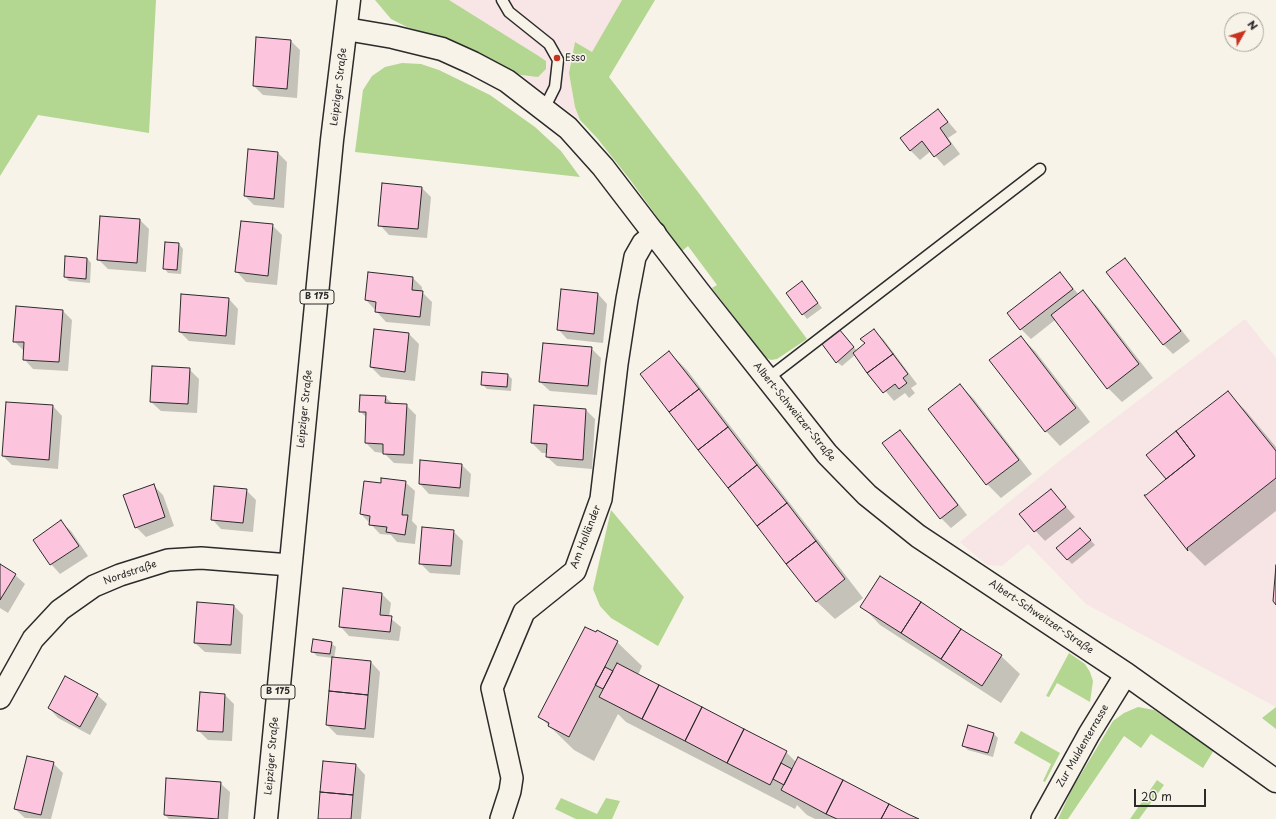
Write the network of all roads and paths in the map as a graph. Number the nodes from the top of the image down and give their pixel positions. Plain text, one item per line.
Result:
1 (349, 0) edge
2 (502, 0) edge
3 (346, 29) junction
4 (544, 109) junction
5 (1040, 169) dead end
6 (655, 233) junction
7 (767, 379) junction
8 (290, 565) junction
9 (1126, 674) junction
10 (0, 698) edge
11 (1276, 781) edge
12 (266, 819) edge
13 (501, 819) edge
14 (1042, 819) edge

1 - 3 street, Leipziger Straße / B 175
2 - 4 lane
3 - 4 street, Albert-Schweitzer-Straße
3 - 8 street, Leipziger Straße / B 175
4 - 6 street, Albert-Schweitzer-Straße
5 - 7 lane
6 - 7 street, Albert-Schweitzer-Straße
6 - 13 street, Am Holländer
7 - 9 street, Albert-Schweitzer-Straße
8 - 10 street, Nordstraße
8 - 12 street, Leipziger Straße / B 175
9 - 11 street, Albert-Schweitzer-Straße
9 - 14 street, Zur Muldenterrasse

